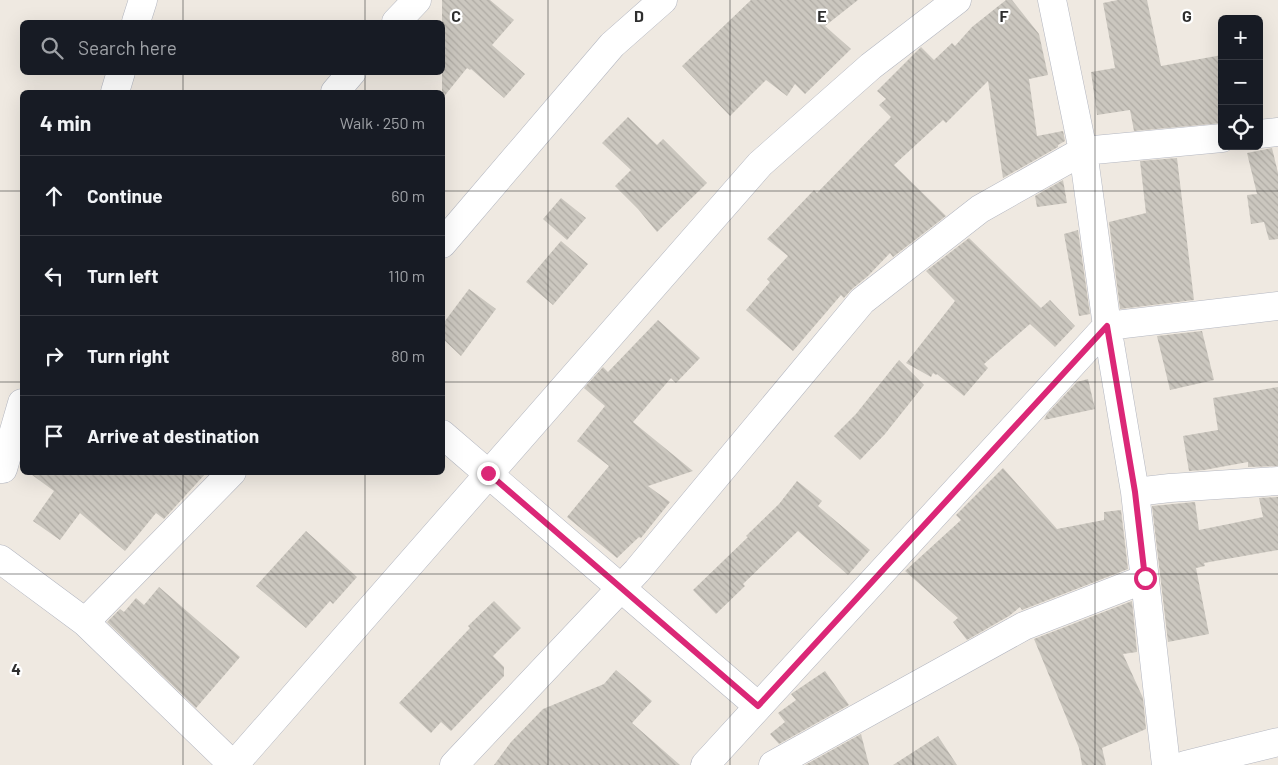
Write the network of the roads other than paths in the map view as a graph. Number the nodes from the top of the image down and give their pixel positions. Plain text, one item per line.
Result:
1 (143, 0) edge
2 (417, 0) edge
3 (663, 0) edge
4 (957, 0) edge
5 (1052, 0) edge
6 (137, 20) edge
7 (398, 20) edge
8 (120, 75) edge
9 (349, 75) edge
10 (116, 90) edge
11 (337, 90) edge
12 (1218, 138) edge
13 (1083, 151) junction
14 (445, 241) edge
15 (1278, 306) edge
16 (1107, 326) junction
17 (20, 409) edge
18 (445, 437) edge
19 (20, 449) edge
20 (1, 470) edge
21 (488, 473) junction
22 (229, 475) edge
23 (1278, 481) edge
24 (1135, 492) junction
25 (0, 558) edge
26 (1145, 578) junction
27 (621, 588) junction
28 (85, 622) junction
29 (758, 706) junction
30 (1278, 742) edge
31 (234, 765) edge
32 (454, 765) edge
33 (705, 765) edge
34 (773, 765) edge
35 (1166, 765) edge
36 (1185, 765) edge

1 - 6 street
2 - 7 street
3 - 14 street
4 - 21 street
5 - 13 street
8 - 10 street
9 - 11 street
12 - 13 street
13 - 16 street
13 - 27 street
15 - 16 street
16 - 24 street
16 - 29 street
17 - 20 street
18 - 21 street
19 - 20 street
21 - 27 street
21 - 31 street
22 - 28 street
23 - 24 street
24 - 26 street
25 - 28 street
26 - 34 street
26 - 35 street
27 - 29 street
27 - 32 street
28 - 31 street
29 - 33 street
30 - 36 street

